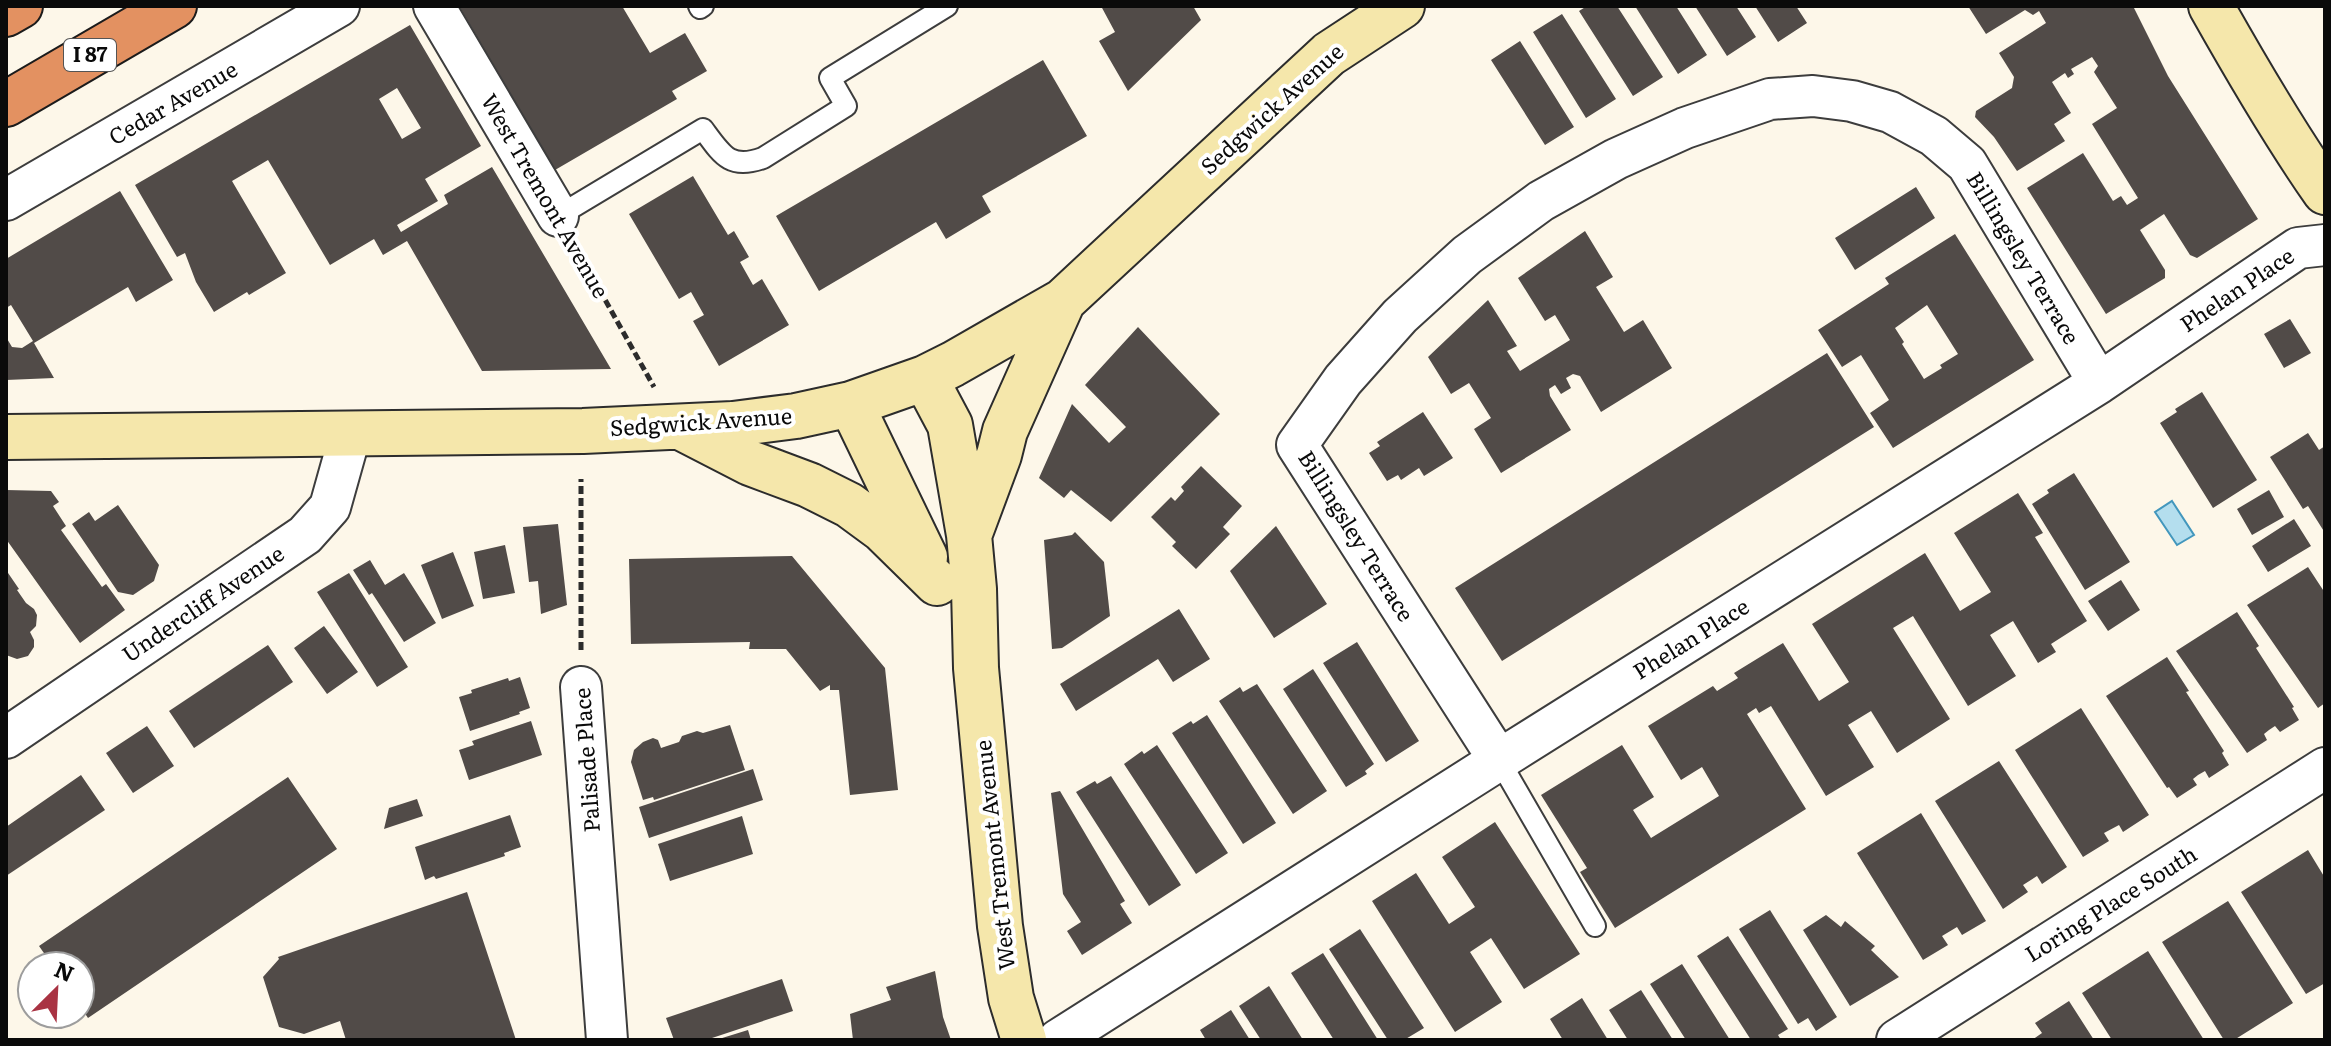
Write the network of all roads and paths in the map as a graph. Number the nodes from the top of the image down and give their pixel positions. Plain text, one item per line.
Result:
1 (20, 6) edge
2 (174, 6) edge
3 (339, 6) edge
4 (434, 6) edge
5 (947, 6) edge
6 (1402, 6) edge
7 (2219, 9) edge
8 (6, 14) edge
9 (6, 104) edge
10 (2325, 192) edge
11 (6, 200) edge
12 (558, 216) junction
13 (2325, 245) edge
14 (1063, 301) junction
15 (925, 378) junction
16 (2099, 383) junction
17 (654, 387) dead end
18 (851, 404) junction
19 (679, 427) junction
20 (351, 432) junction
21 (6, 437) edge
22 (581, 479) dead end
23 (969, 535) junction
24 (937, 583) junction
25 (976, 668) junction
26 (581, 687) joint
27 (6, 738) edge
28 (1499, 760) junction
29 (2325, 768) edge
30 (1595, 926) dead end
31 (607, 1040) edge
32 (1024, 1040) edge
33 (1058, 1040) edge
34 (1897, 1040) edge

1 - 8 highway
2 - 9 highway, I 87
3 - 11 street, Cedar Avenue
4 - 12 street, West Tremont Avenue
5 - 12 lane
6 - 14 main road, Sedgwick Avenue
7 - 10 main road
12 - 17 path, West Tremont Avenue
13 - 16 street, Phelan Place
14 - 15 main road, Sedgwick Avenue
14 - 23 main road
15 - 18 main road, Sedgwick Avenue
15 - 23 main road, West Tremont Avenue
16 - 28 street, Phelan Place
16 - 28 street, Billingsley Terrace
18 - 19 main road, Sedgwick Avenue
18 - 24 main road, West Tremont Avenue
19 - 20 main road, Sedgwick Avenue
19 - 24 main road
20 - 21 main road, Sedgwick Avenue
20 - 27 street, Undercliff Avenue
22 - 26 path, Palisade Place
23 - 25 main road, West Tremont Avenue
24 - 25 main road, West Tremont Avenue
25 - 32 main road, West Tremont Avenue
26 - 31 street, Palisade Place
28 - 30 lane
28 - 33 street, Phelan Place
29 - 34 street, Loring Place South

